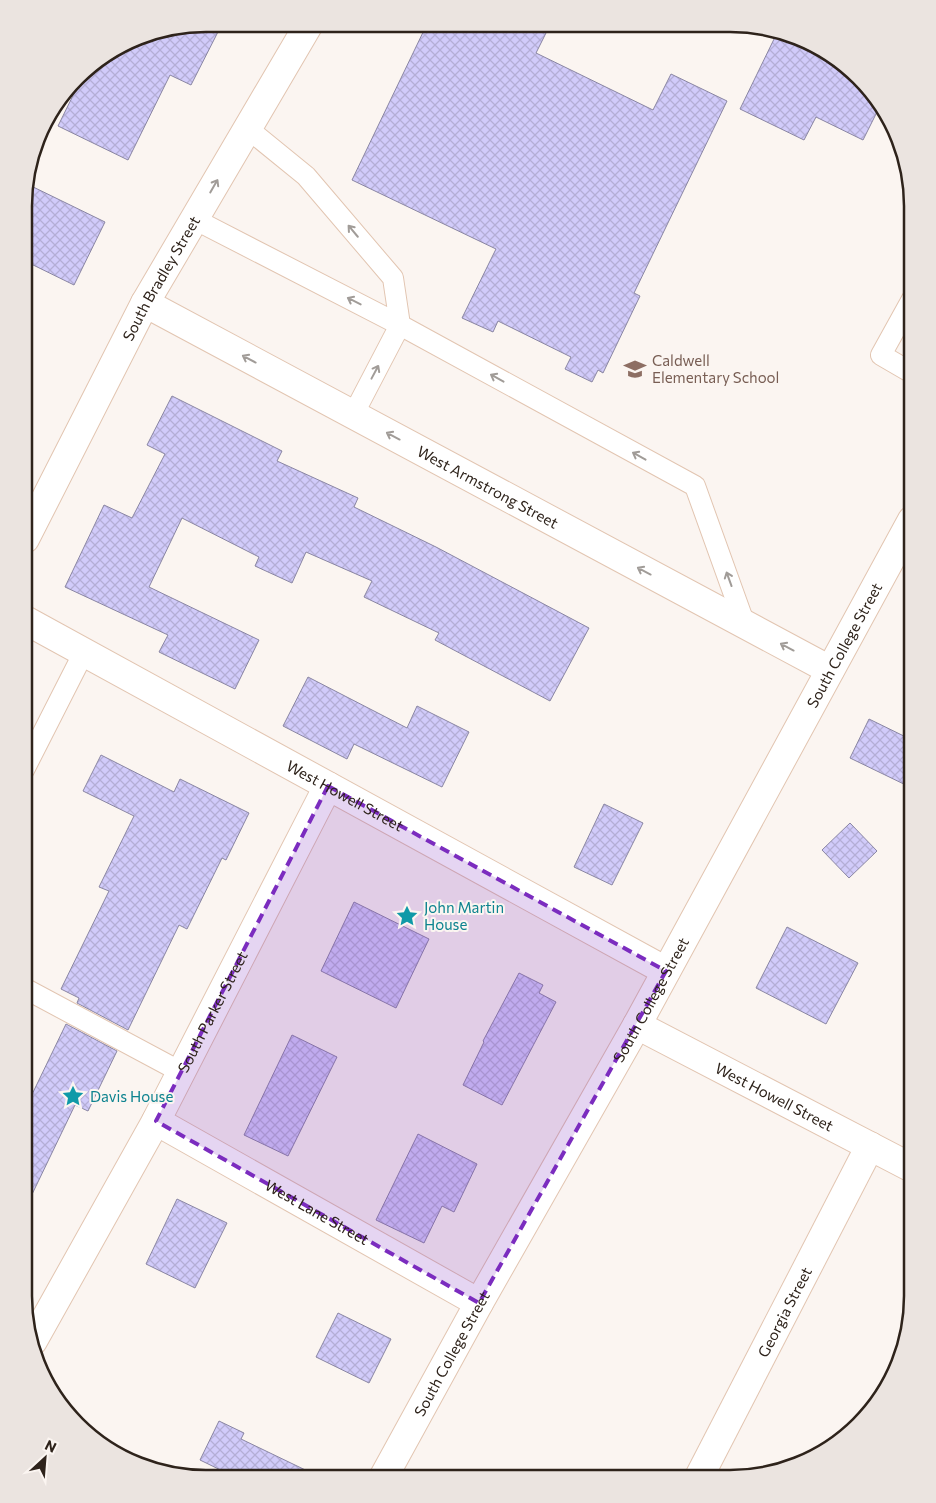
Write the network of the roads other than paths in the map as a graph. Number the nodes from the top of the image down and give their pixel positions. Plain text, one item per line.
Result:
1 (304, 32) edge
2 (247, 128) junction
3 (194, 219) junction
4 (145, 303) junction
5 (904, 313) edge
6 (400, 325) junction
7 (904, 368) edge
8 (353, 415) junction
9 (32, 525) edge
10 (904, 535) edge
11 (32, 624) edge
12 (746, 625) junction
13 (84, 652) junction
14 (830, 670) junction
15 (32, 754) edge
16 (328, 786) junction
17 (666, 971) junction
18 (32, 992) edge
19 (637, 1025) junction
20 (181, 1072) junction
21 (156, 1120) junction
22 (870, 1146) junction
23 (903, 1163) edge
24 (479, 1303) junction
25 (37, 1334) edge
26 (387, 1470) edge
27 (703, 1470) edge

1 - 2 street, South Bradley Street
3 -> 2 street, South Bradley Street
6 -> 2 lane
3 - 4 street, South Bradley Street
6 -> 3 lane
8 -> 4 street, West Armstrong Street
4 - 9 street, South Bradley Street
5 - 7 lane
8 -> 6 lane
12 -> 6 lane
12 -> 8 street, West Armstrong Street
10 - 14 street, South College Street
11 - 13 street, West Howell Street
14 -> 12 street, West Armstrong Street
13 - 15 lane
13 - 16 street, West Howell Street
14 - 17 street, South College Street
16 - 17 street, West Howell Street
16 - 20 street, South Parker Street
17 - 19 street, South College Street
18 - 20 lane
19 - 22 street, West Howell Street
19 - 24 street, South College Street
20 - 21 street, South Parker Street
21 - 24 street, West Lane Street
21 - 25 street, South Parker Street
22 - 23 street, West Howell Street
22 - 27 street, Georgia Street
24 - 26 street, South College Street

